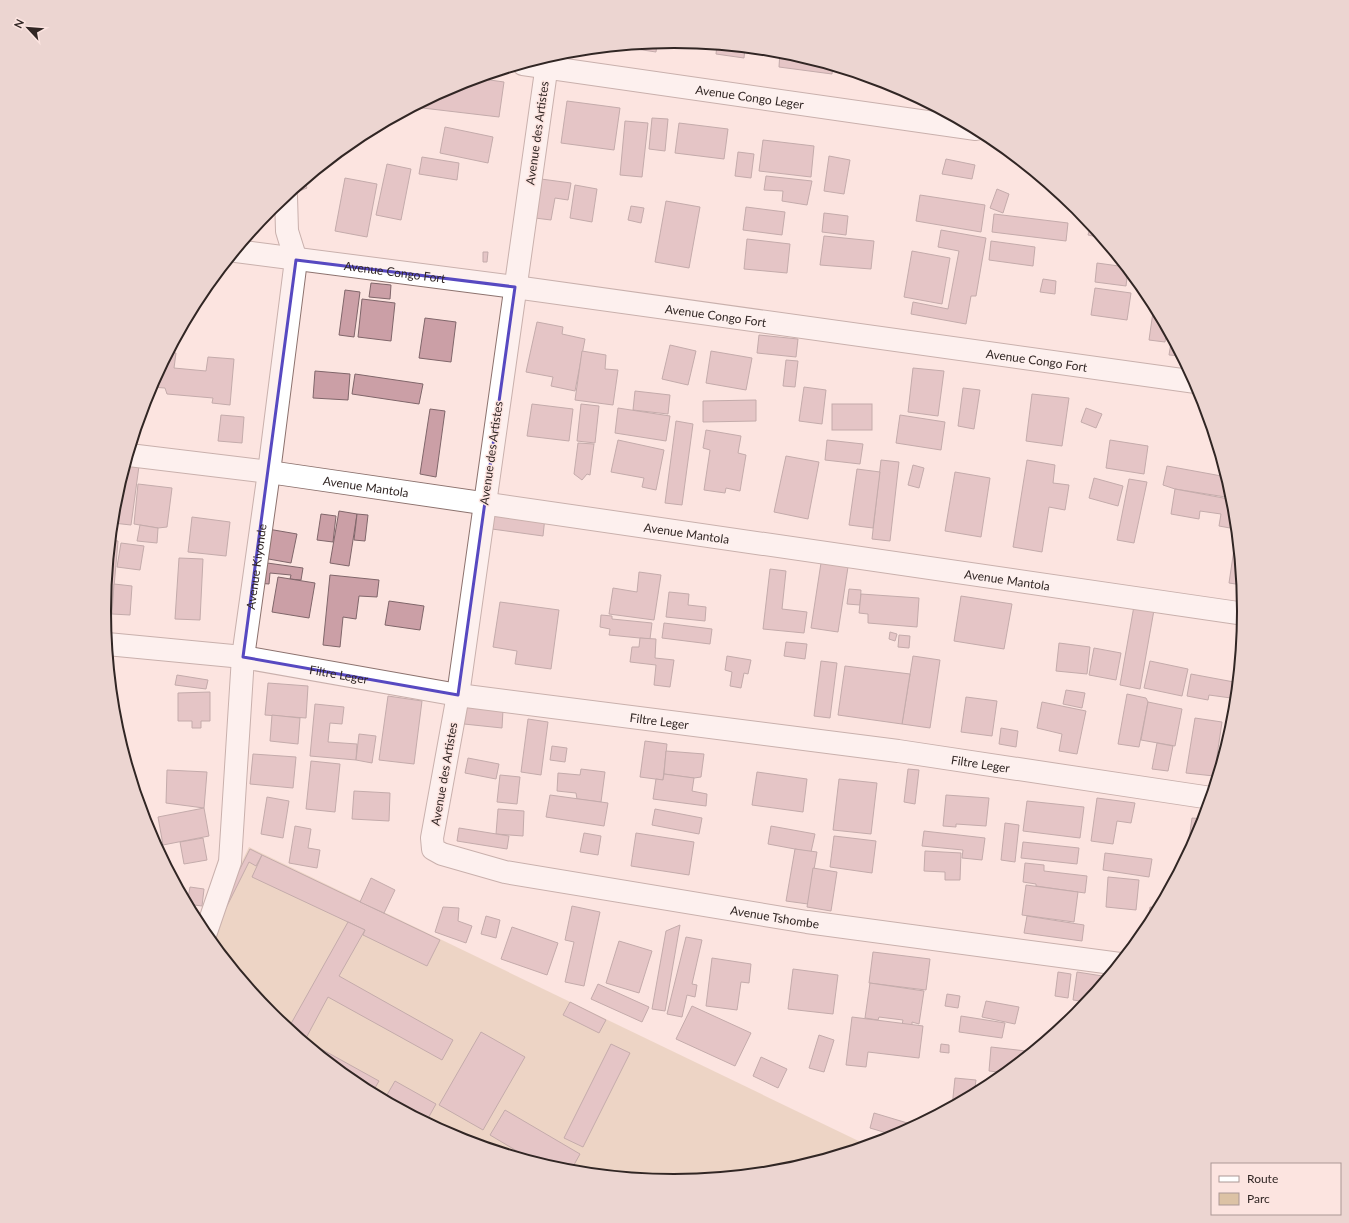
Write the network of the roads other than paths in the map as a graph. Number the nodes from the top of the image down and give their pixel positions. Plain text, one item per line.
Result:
1 (550, 62) edge
2 (547, 63) edge
3 (962, 127) edge
4 (286, 204) edge
5 (241, 252) edge
6 (296, 260) junction
7 (515, 287) junction
8 (1188, 381) edge
9 (133, 456) edge
10 (269, 472) junction
11 (484, 503) junction
12 (1238, 613) edge
13 (112, 644) edge
14 (243, 657) junction
15 (458, 695) junction
16 (1206, 797) edge
17 (433, 849) joint
18 (208, 927) edge
19 (1115, 963) edge

1 - 3 street, Avenue Congo Leger
2 - 7 street, Avenue des Artistes
4 - 6 street, Avenue Kiyonde
5 - 6 street, Avenue Congo Fort
6 - 7 street, Avenue Congo Fort
6 - 10 street, Avenue Kiyonde
7 - 8 street, Avenue Congo Fort
7 - 11 street, Avenue des Artistes
9 - 10 street, Avenue Mantola
10 - 11 street, Avenue Mantola
10 - 14 street, Avenue Kiyonde
11 - 12 street, Avenue Mantola
11 - 15 street, Avenue des Artistes
13 - 14 street, Filtre Leger
14 - 15 street, Filtre Leger
14 - 18 street, Avenue Kiyonde
15 - 16 street, Filtre Leger
15 - 17 street, Avenue des Artistes
17 - 19 street, Avenue Tshombe

